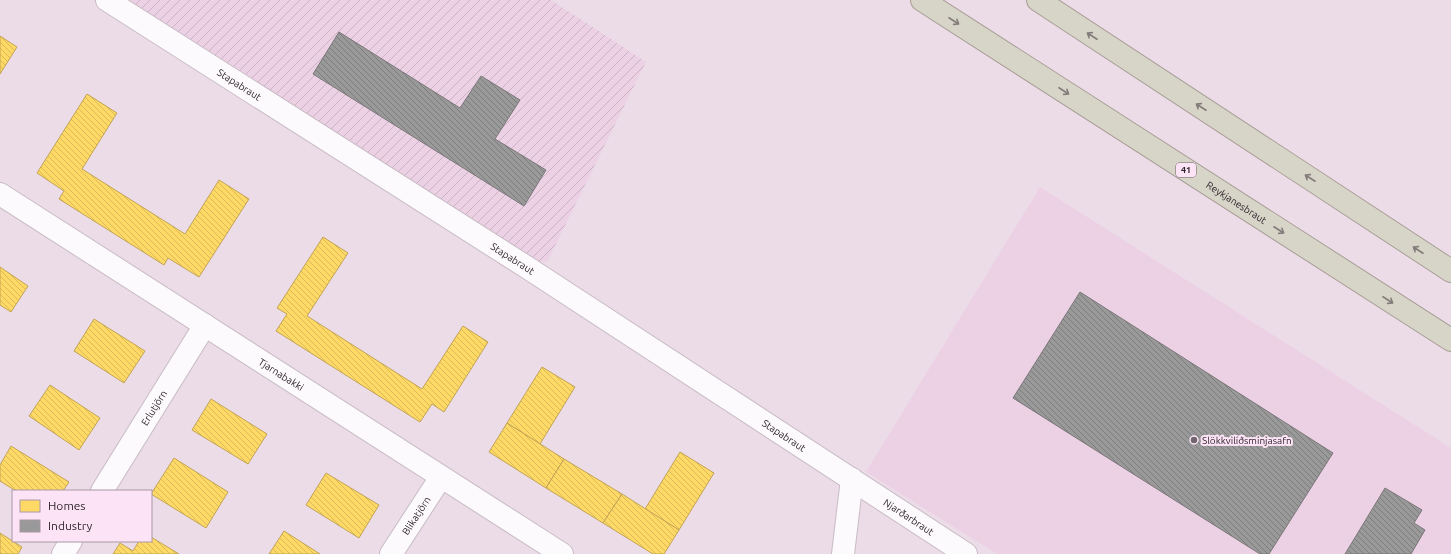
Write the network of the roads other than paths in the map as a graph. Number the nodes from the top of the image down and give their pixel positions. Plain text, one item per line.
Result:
1 (108, 0) edge
2 (922, 0) edge
3 (1038, 0) edge
4 (0, 194) edge
5 (1451, 271) edge
6 (205, 325) junction
7 (1451, 340) edge
8 (441, 477) junction
9 (852, 479) junction
10 (103, 490) edge
11 (70, 542) edge
12 (63, 554) edge
13 (391, 554) edge
14 (562, 554) edge
15 (843, 554) edge
16 (966, 554) edge

1 - 9 street, Stapabraut
2 -> 7 highway, Reykjanesbraut / 41
5 -> 3 highway
4 - 6 street, Tjarnabakki
6 - 8 street, Tjarnabakki
6 - 10 street, Erlutjörn
8 - 13 street, Blikatjörn
8 - 14 street, Tjarnabakki
9 - 15 street
9 - 16 street, Njarðarbraut
11 - 12 street

